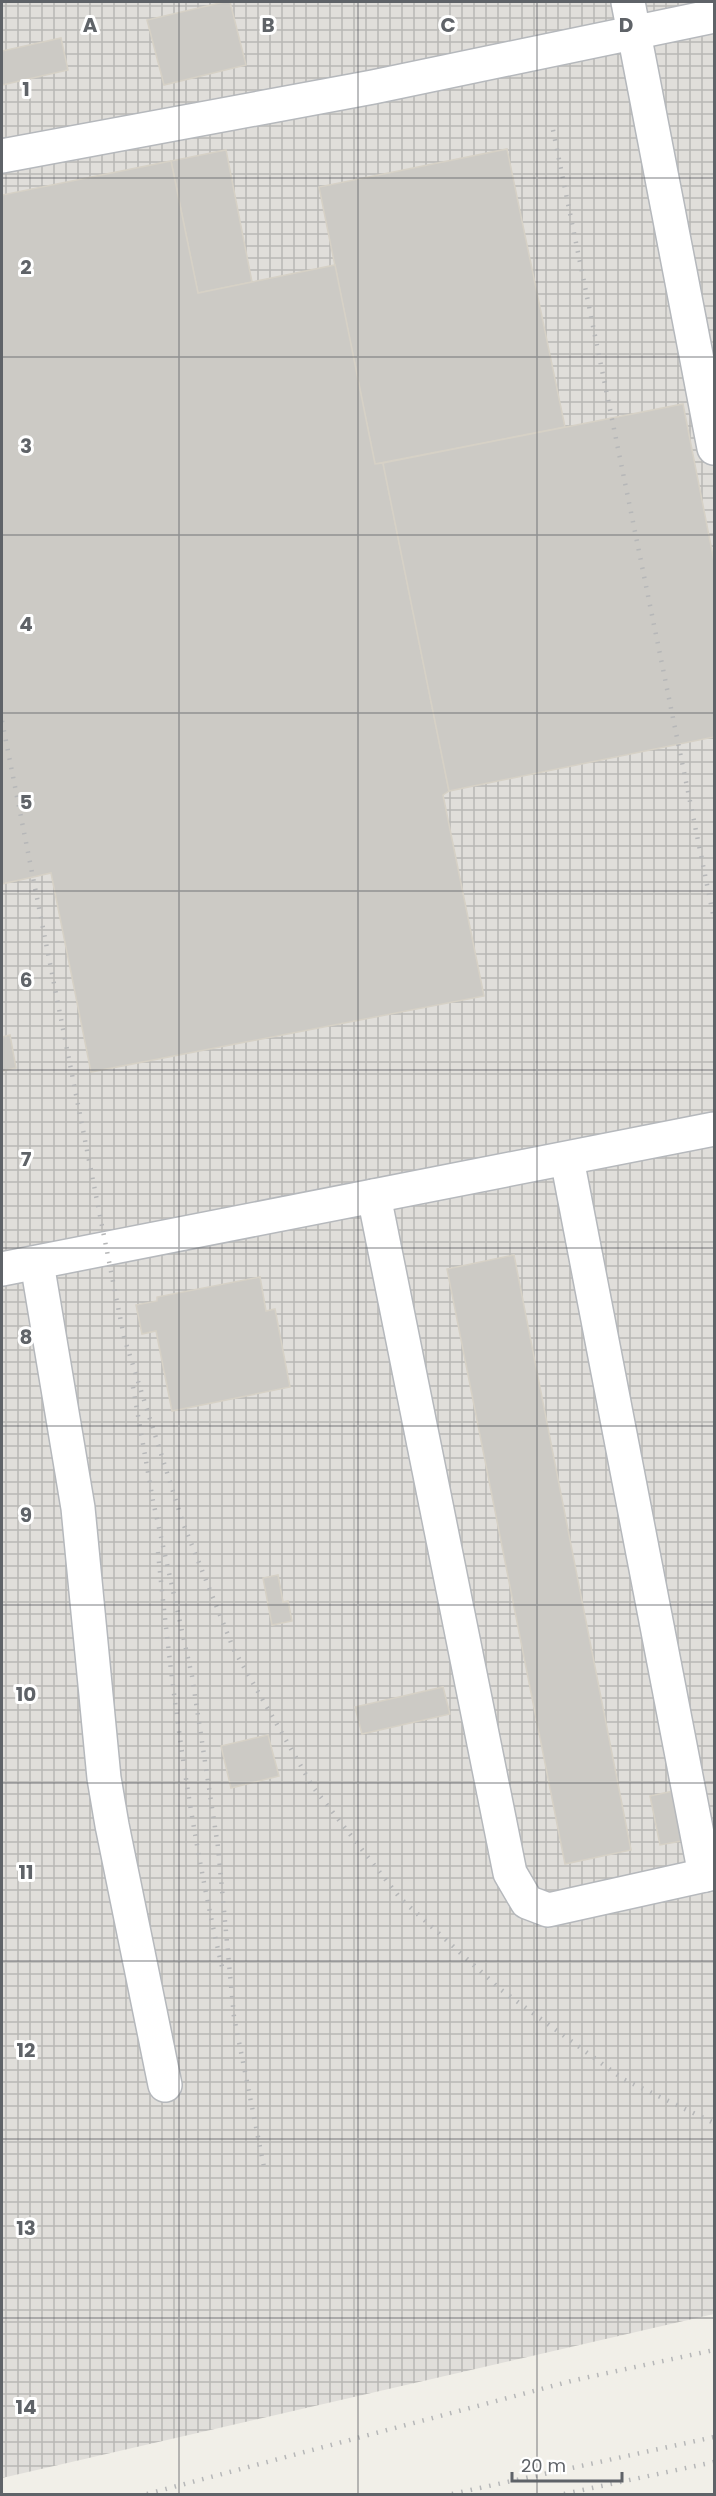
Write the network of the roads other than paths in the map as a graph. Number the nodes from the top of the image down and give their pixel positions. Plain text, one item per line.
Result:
1 (714, 16) edge
2 (631, 17) edge
3 (2, 156) edge
4 (714, 448) edge
5 (714, 1130) edge
6 (567, 1159) junction
7 (374, 1196) junction
8 (37, 1263) junction
9 (2, 1269) edge
10 (710, 1874) edge
11 (165, 2085) dead end

1 - 2 lane
2 - 3 lane
2 - 4 lane
5 - 6 lane
6 - 7 lane
6 - 10 lane
7 - 8 lane
7 - 10 lane
8 - 9 lane
8 - 11 lane

